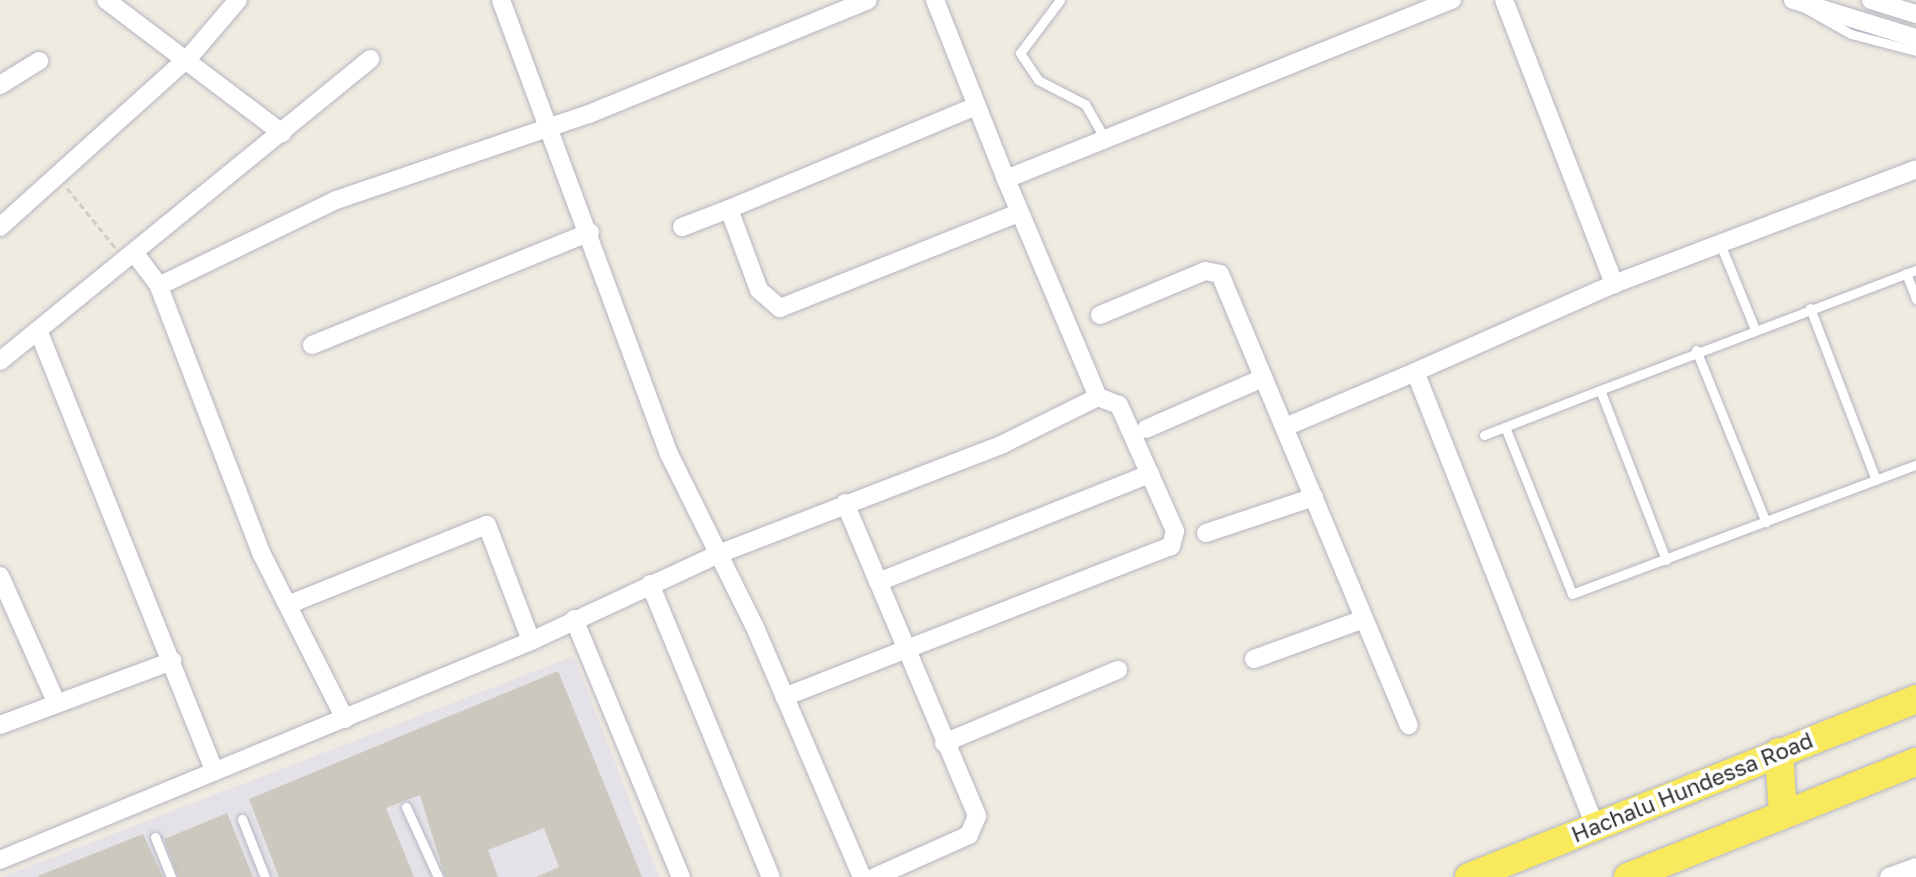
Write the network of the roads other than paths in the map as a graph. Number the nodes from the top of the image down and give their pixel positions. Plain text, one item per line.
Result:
1 (106, 0) edge
2 (238, 0) edge
3 (501, 0) edge
4 (868, 0) edge
5 (935, 0) edge
6 (1060, 0) edge
7 (1452, 0) edge
8 (1504, 0) edge
9 (1871, 0) edge
10 (1796, 1) edge
11 (1916, 14) edge
12 (1916, 38) edge
13 (1916, 51) edge
14 (190, 56) junction
15 (370, 59) dead end
16 (39, 61) dead end
17 (0, 85) edge
18 (974, 107) junction
19 (550, 128) junction
20 (282, 133) junction
21 (1105, 139) junction
22 (1916, 169) edge
23 (1006, 179) junction
24 (729, 209) junction
25 (1019, 213) junction
26 (0, 227) edge
27 (682, 227) dead end
28 (590, 232) junction
29 (1721, 246) junction
30 (132, 259) junction
31 (1911, 271) edge
32 (1614, 284) junction
33 (159, 286) junction
34 (1916, 299) edge
35 (1810, 308) junction
36 (1100, 315) dead end
37 (1754, 327) junction
38 (38, 330) junction
39 (312, 345) dead end
40 (1696, 350) junction
41 (0, 361) edge
42 (1415, 372) junction
43 (1263, 378) junction
44 (1600, 390) junction
45 (1098, 397) junction
46 (1285, 427) junction
47 (1505, 427) junction
48 (1146, 429) dead end
49 (1484, 435) dead end
50 (1916, 465) edge
51 (1150, 474) junction
52 (1876, 480) junction
53 (1314, 497) junction
54 (845, 503) junction
55 (1766, 522) junction
56 (1206, 533) dead end
57 (721, 553) junction
58 (1666, 560) junction
59 (0, 576) edge
60 (878, 582) junction
61 (650, 584) junction
62 (290, 604) junction
63 (574, 619) junction
64 (1361, 620) junction
65 (531, 641) junction
66 (905, 654) junction
67 (1254, 659) dead end
68 (172, 661) junction
69 (1118, 670) dead end
70 (784, 697) junction
71 (1916, 699) edge
72 (57, 704) junction
73 (345, 719) junction
74 (0, 725) edge
75 (1409, 725) dead end
76 (944, 743) junction
77 (1779, 752) junction
78 (1916, 762) edge
79 (214, 771) junction
80 (406, 807) dead end
81 (1783, 814) junction
82 (242, 819) dead end
83 (1595, 826) junction
84 (155, 837) dead end
85 (0, 860) edge
86 (1916, 867) edge
87 (171, 877) edge
88 (265, 877) edge
89 (438, 877) edge
90 (681, 877) edge
91 (771, 877) edge
92 (862, 877) edge
93 (875, 877) edge
94 (1469, 877) edge
95 (1628, 877) edge
96 (1889, 877) edge

1 - 14 street
2 - 14 street
3 - 19 street
4 - 19 street
5 - 18 street
6 - 21 lane
7 - 21 street
8 - 32 street
9 - 11 street
10 - 12 street
10 - 13 lane
14 - 20 street
14 - 26 street
15 - 20 street
16 - 17 street
18 - 23 street
18 - 24 street
19 - 28 street
19 - 33 street
20 - 30 street
21 - 23 street
22 - 29 street
23 - 25 street
24 - 25 street
24 - 27 street
25 - 45 street
28 - 39 street
28 - 57 street
29 - 32 street
29 - 37 lane
30 - 33 street
30 - 38 street
31 - 34 lane
31 - 35 lane
32 - 42 street
33 - 62 street
35 - 37 lane
35 - 52 lane
36 - 43 street
37 - 40 lane
38 - 41 street
38 - 68 street
40 - 44 lane
40 - 55 lane
42 - 46 street
42 - 83 street
43 - 46 street
43 - 48 street
44 - 47 lane
44 - 58 lane
45 - 51 street
45 - 54 street
46 - 53 street
47 - 49 lane
47 - 58 lane
50 - 52 lane
51 - 60 street
51 - 66 street
52 - 55 lane
53 - 56 street
53 - 64 street
54 - 57 street
54 - 60 street
55 - 58 lane
57 - 61 street
57 - 70 street
59 - 72 street
60 - 66 street
61 - 63 street
61 - 91 street
62 - 65 street
62 - 73 street
63 - 65 street
63 - 90 street
64 - 67 street
64 - 75 street
65 - 73 street
66 - 70 street
66 - 76 street
68 - 72 street
68 - 79 street
69 - 76 street
70 - 92 street
71 - 77 main road, Hachalu Hundessa Road
72 - 74 street
73 - 79 street
76 - 93 street
77 - 81 main road
77 - 83 main road, Hachalu Hundessa Road
78 - 81 main road
79 - 85 street
80 - 89 lane
81 - 95 main road
82 - 88 lane
83 - 94 main road, Hachalu Hundessa Road
84 - 87 lane
86 - 96 street

